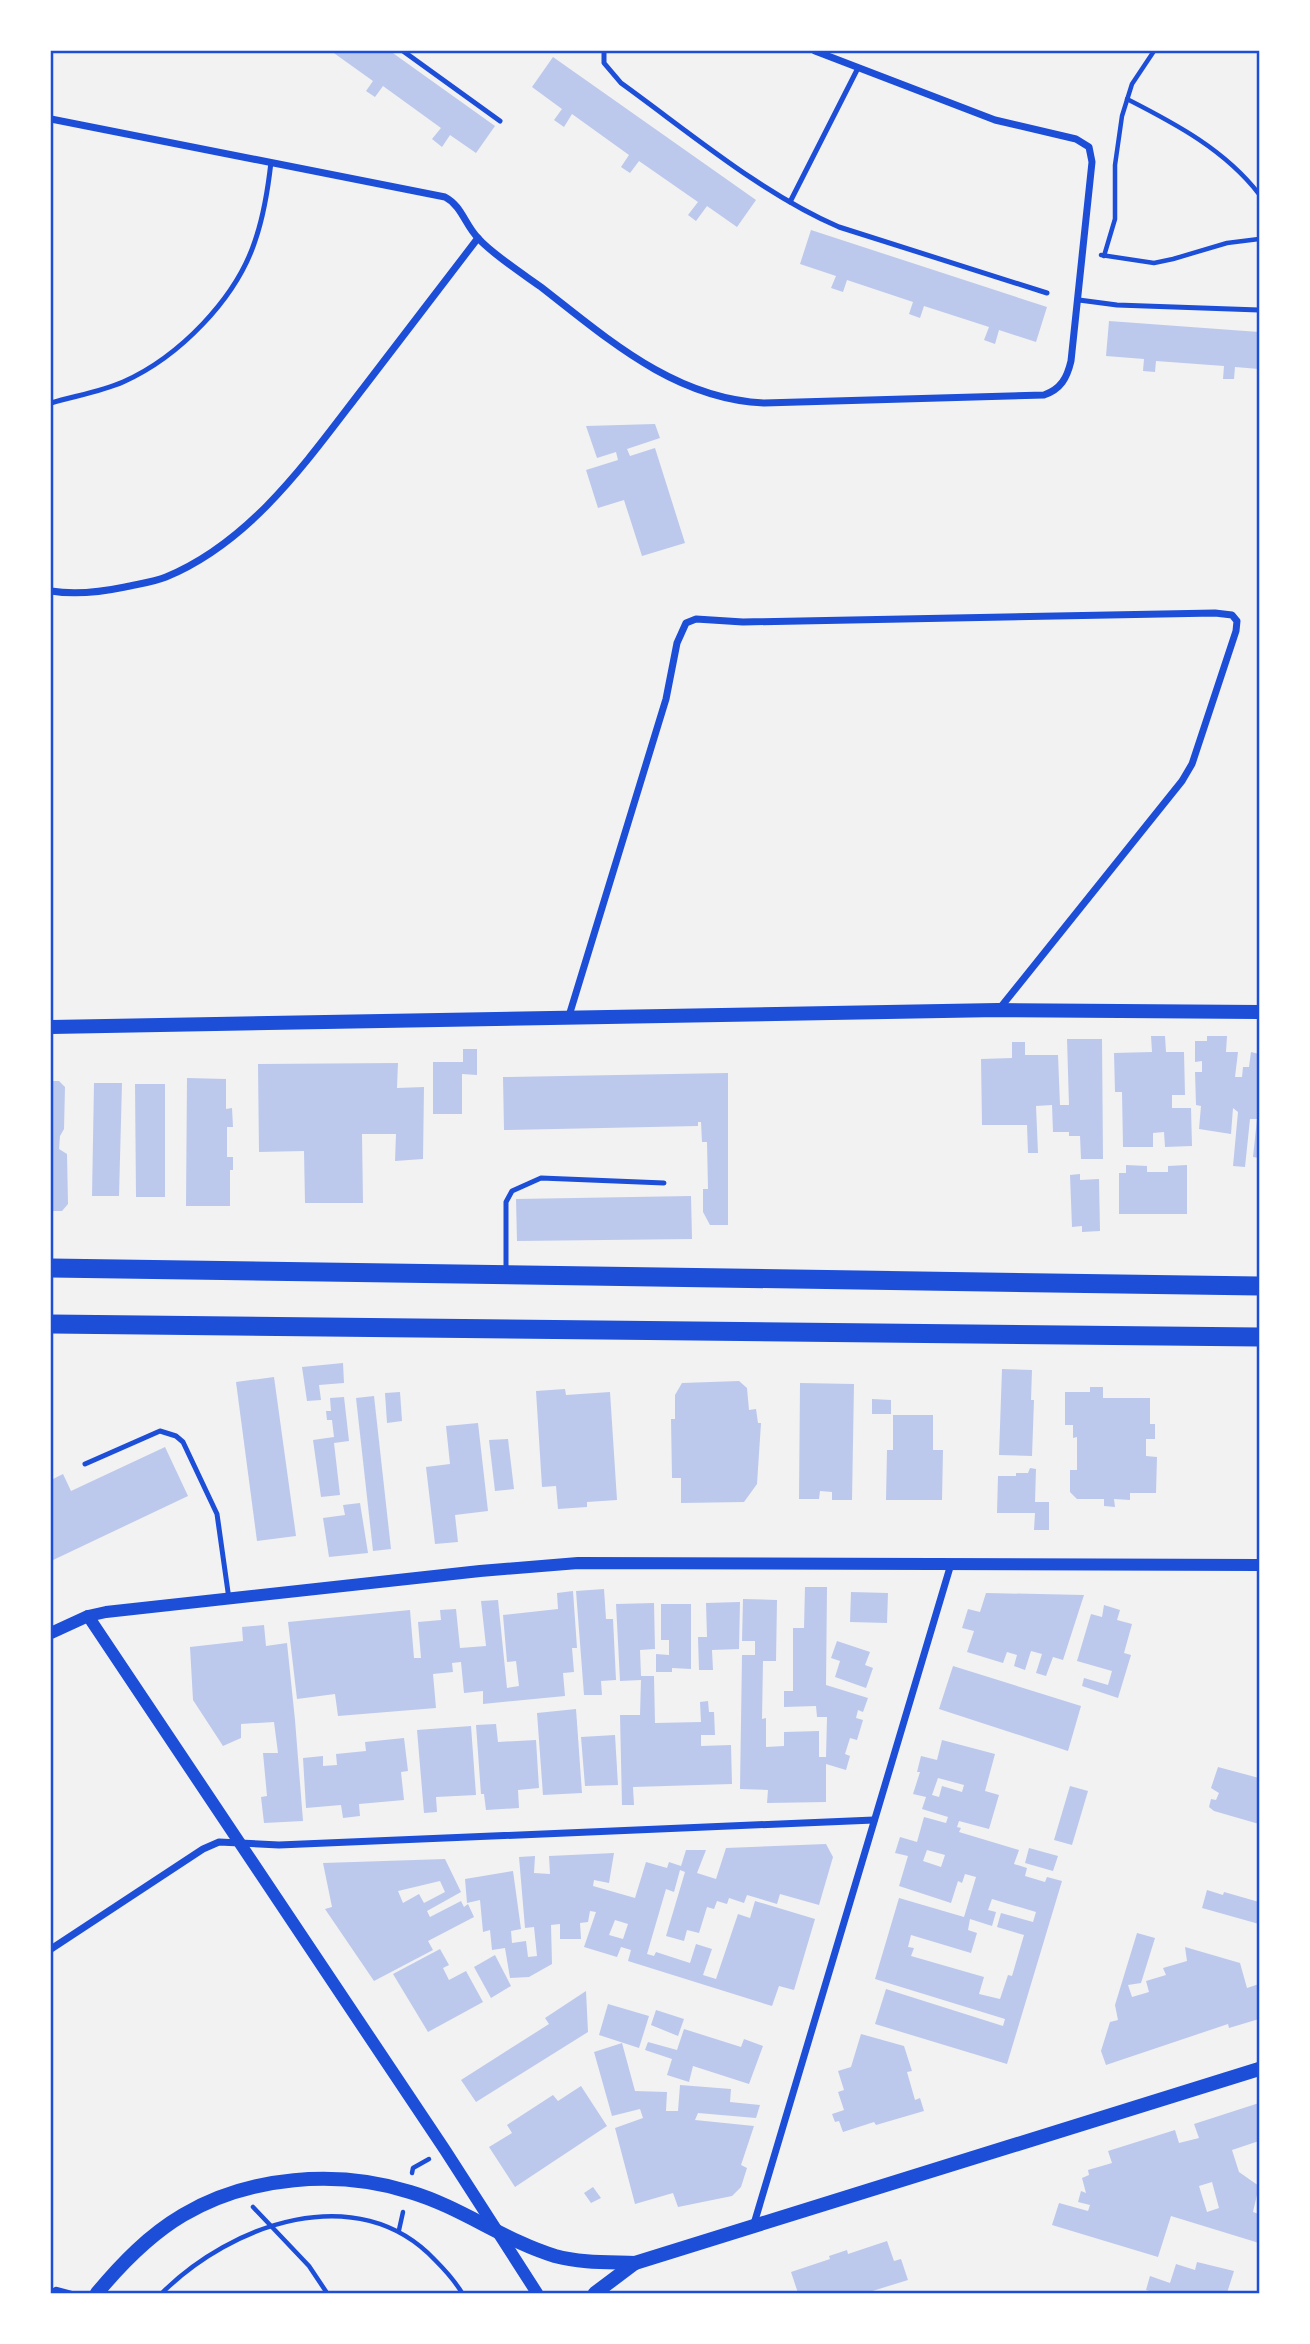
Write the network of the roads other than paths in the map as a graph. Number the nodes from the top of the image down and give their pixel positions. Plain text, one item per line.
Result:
1 (402, 51) edge
2 (604, 51) edge
3 (815, 51) edge
4 (858, 68) junction
5 (51, 120) edge
6 (500, 121) dead end
7 (271, 162) junction
8 (790, 202) junction
9 (478, 238) junction
10 (1047, 293) dead end
11 (1079, 300) junction
12 (1259, 310) edge
13 (51, 403) edge
14 (51, 591) edge
15 (998, 1010) junction
16 (1259, 1012) edge
17 (568, 1019) junction
18 (51, 1027) edge
19 (664, 1183) dead end
20 (51, 1268) edge
21 (506, 1274) junction
22 (1259, 1286) edge
23 (51, 1324) edge
24 (1259, 1337) edge
25 (85, 1464) dead end
26 (951, 1563) junction
27 (1259, 1565) edge
28 (229, 1599) junction
29 (88, 1616) junction
30 (51, 1633) edge
31 (874, 1820) junction
32 (239, 1842) junction
33 (51, 1949) edge
34 (1259, 2070) edge
35 (753, 2227) junction
36 (498, 2231) junction
37 (635, 2263) junction
38 (97, 2293) edge
39 (537, 2293) edge
40 (595, 2293) edge

1 - 6 lane
2 - 8 lane
3 - 4 street
4 - 8 lane
4 - 11 street
5 - 7 street
7 - 9 street
7 - 13 lane
8 - 10 lane
9 - 11 street
9 - 14 street
11 - 12 lane
15 - 16 main road
15 - 17 main road
15 - 17 street
17 - 18 main road
19 - 21 lane
20 - 21 highway
21 - 22 highway
23 - 24 highway
25 - 28 lane
26 - 27 street
26 - 28 street
26 - 31 street
28 - 29 street
29 - 30 street
29 - 32 street
31 - 32 street
31 - 35 street
32 - 33 street
32 - 36 street
34 - 35 main road
35 - 37 main road
36 - 37 main road
36 - 38 main road
36 - 39 street
37 - 40 main road

